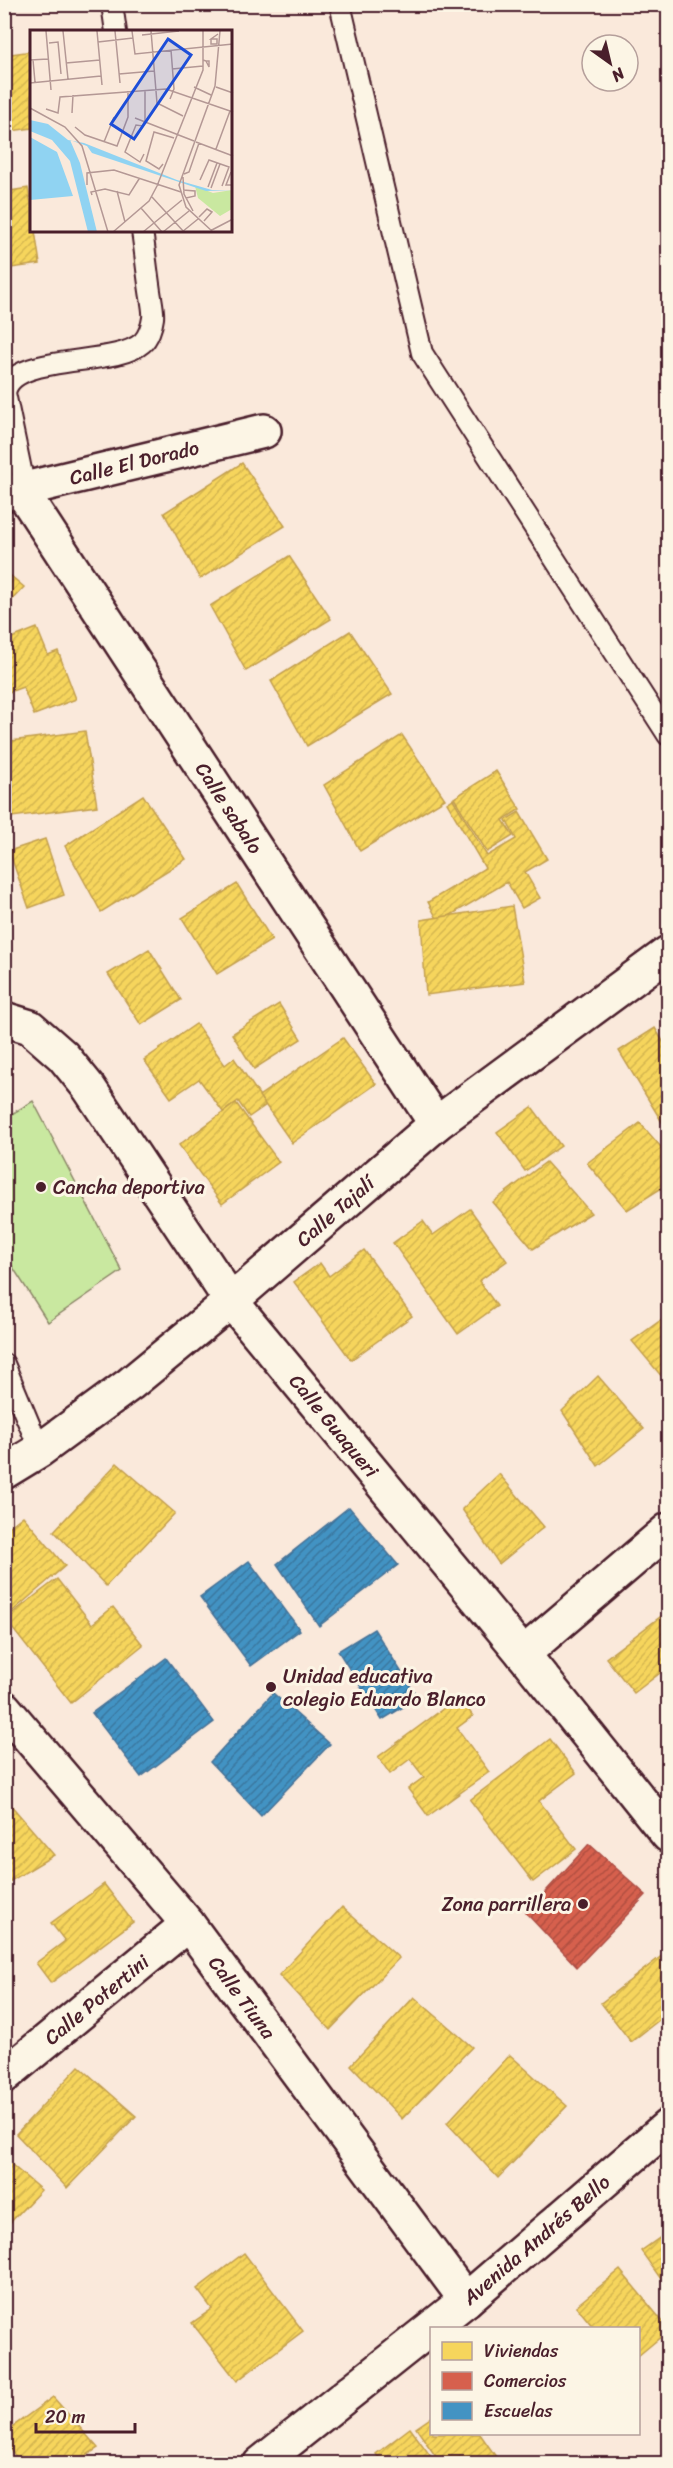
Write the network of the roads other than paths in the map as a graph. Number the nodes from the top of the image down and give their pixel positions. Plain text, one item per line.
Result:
1 (112, 4) edge
2 (340, 4) edge
3 (116, 30) edge
4 (142, 232) edge
5 (264, 431) dead end
6 (17, 491) edge
7 (669, 735) edge
8 (669, 953) edge
9 (4, 1019) edge
10 (436, 1124) junction
11 (231, 1301) junction
12 (4, 1364) edge
13 (40, 1450) junction
14 (4, 1472) edge
15 (669, 1530) edge
16 (523, 1654) junction
17 (4, 1708) edge
18 (669, 1835) edge
19 (188, 1924) junction
20 (4, 2076) edge
21 (669, 2126) edge
22 (466, 2300) junction
23 (432, 2327) edge
24 (430, 2328) edge
25 (260, 2463) edge

1 - 3 lane
2 - 7 lane
4 - 6 lane
5 - 6 street, Calle El Dorado
6 - 10 street, Calle sabalo
8 - 10 street, Calle Tajalí
9 - 11 street, Calle Guaqueri
10 - 11 street, Calle Tajalí
11 - 13 street, Calle Tajalí
11 - 16 street, Calle Guaqueri
12 - 13 lane
13 - 14 street, Calle Tajalí
15 - 16 street
16 - 18 street, Calle Guaqueri
17 - 19 street, Calle Tiuna
19 - 20 street, Calle Potertini
19 - 22 street, Calle Tiuna
21 - 22 street, Avenida Andrés Bello
22 - 23 street, Avenida Andrés Bello
24 - 25 street, Avenida Andrés Bello

